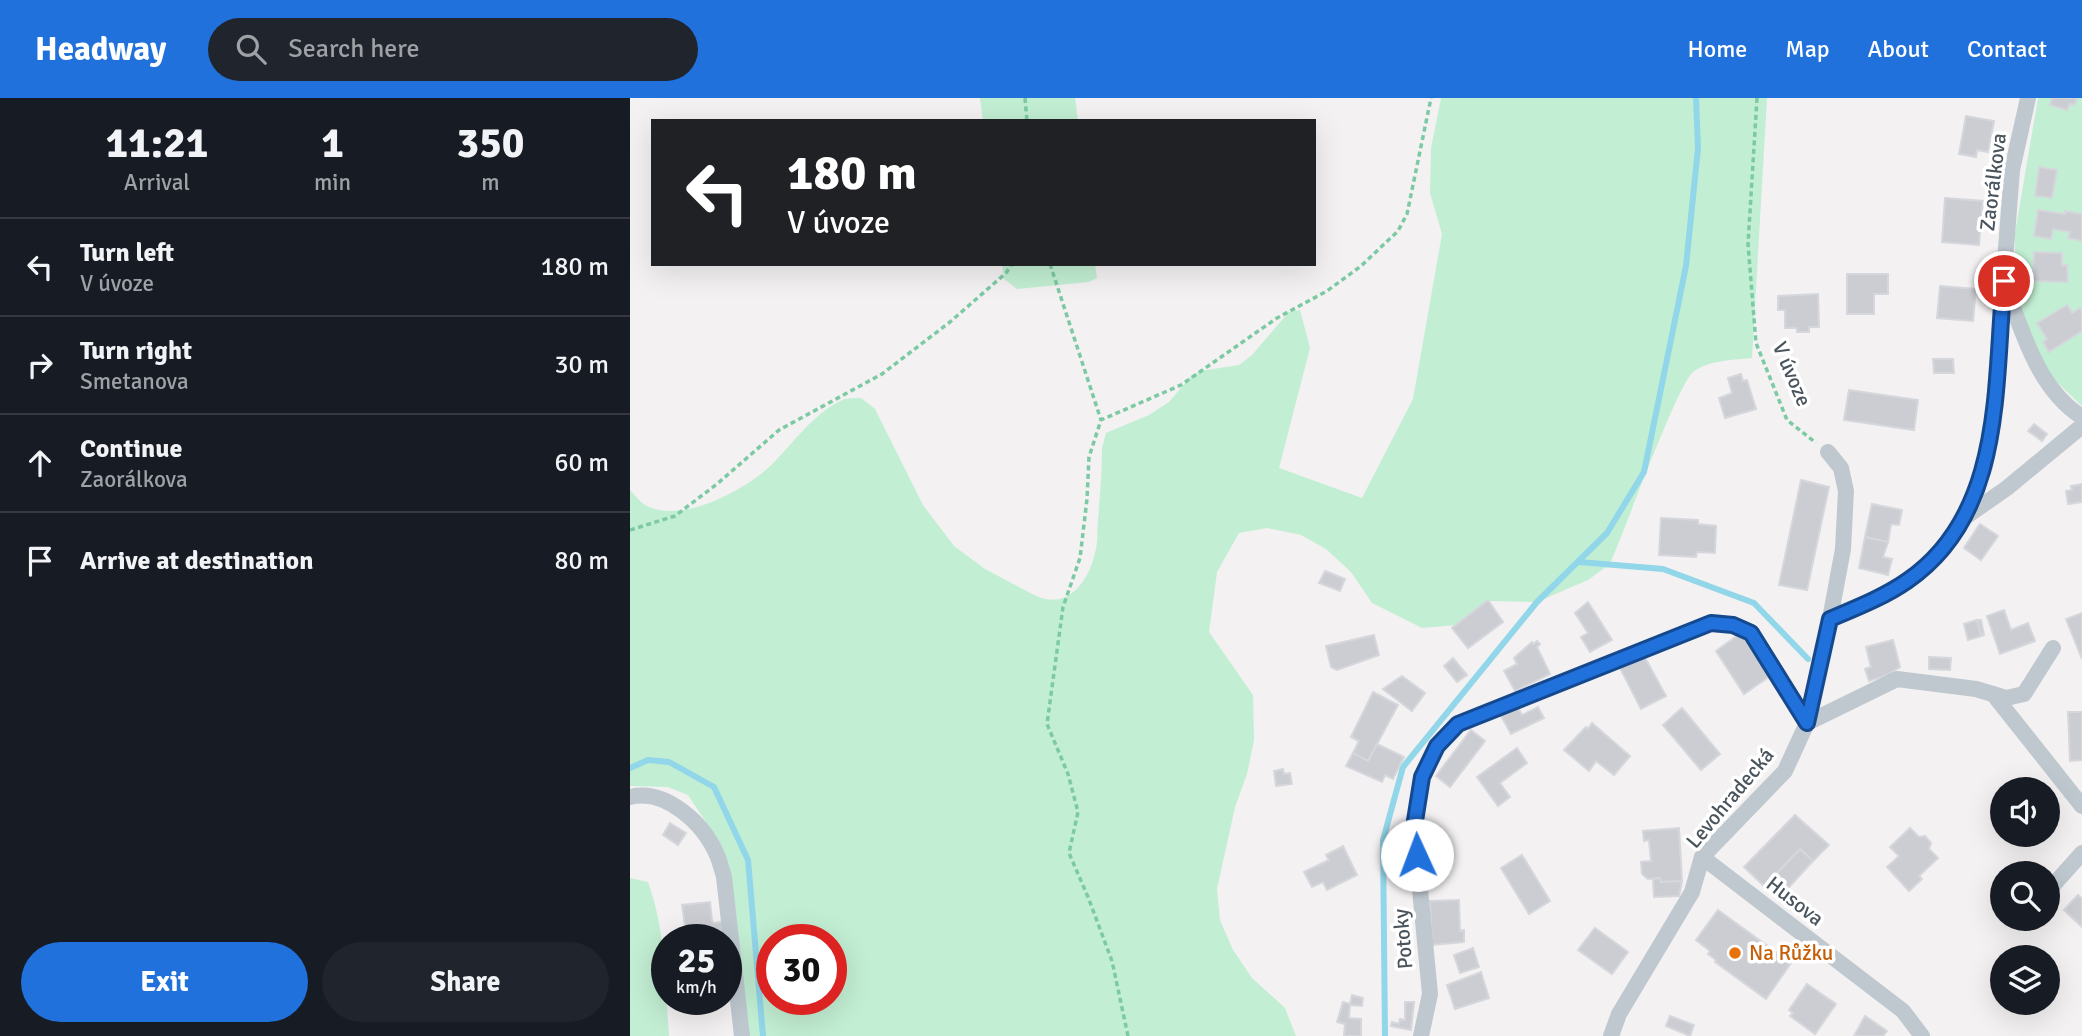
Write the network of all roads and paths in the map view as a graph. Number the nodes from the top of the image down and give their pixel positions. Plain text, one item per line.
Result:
1 (1025, 98) edge
2 (1431, 98) edge
3 (1757, 98) edge
4 (2028, 98) edge
5 (1027, 119) edge
6 (1011, 266) edge
7 (1051, 266) edge
8 (2004, 281) junction
9 (2082, 417) edge
10 (1101, 420) junction
11 (2082, 426) edge
12 (1828, 453) joint
13 (1964, 518) junction
14 (630, 530) edge
15 (1830, 619) junction
16 (2053, 648) dead end
17 (1993, 694) junction
18 (1807, 723) junction
19 (630, 797) edge
20 (2082, 806) edge
21 (2082, 853) edge
22 (1702, 857) junction
23 (2060, 878) edge
24 (742, 1036) edge
25 (1128, 1036) edge
26 (1421, 1036) edge
27 (1611, 1036) edge
28 (1922, 1036) edge

1 - 5 path
2 - 10 path
3 - 12 path, V úvoze
4 - 8 street, Zaorálkova
6 - 14 path
7 - 10 path
8 - 9 street
8 - 13 street, Zaorálkova
10 - 25 path
11 - 13 street
12 - 15 street
13 - 15 street
15 - 18 street
16 - 17 street
17 - 18 street
17 - 20 street
18 - 22 street, Levohradecká
18 - 26 street, Potoky
19 - 24 street
21 - 23 street
22 - 27 street, Levohradecká
22 - 28 street, Husova

